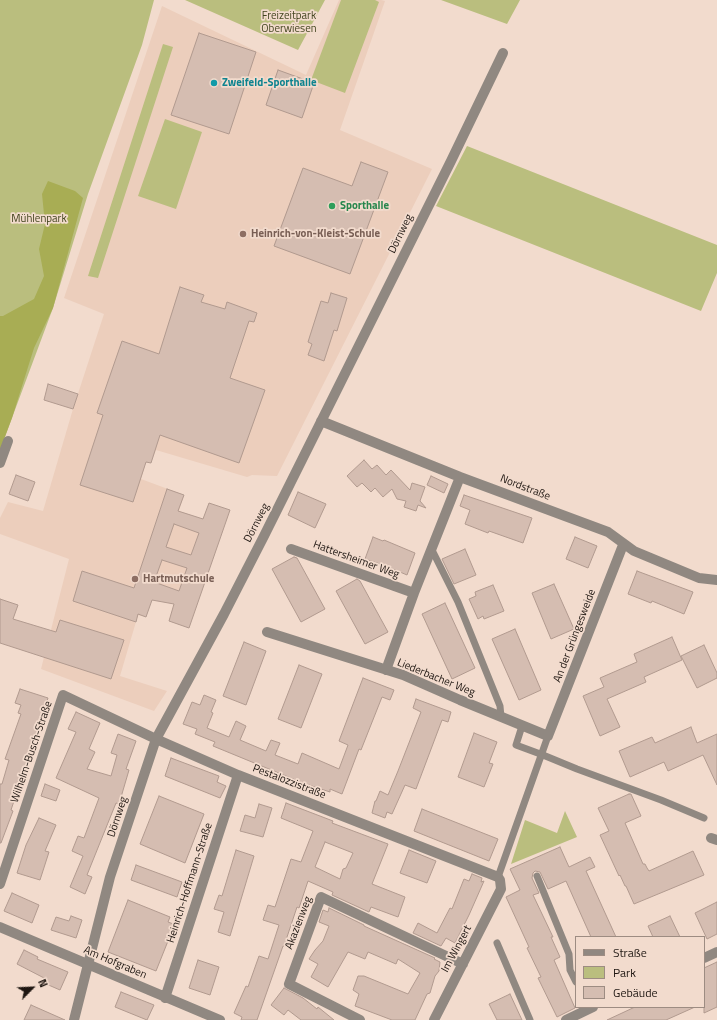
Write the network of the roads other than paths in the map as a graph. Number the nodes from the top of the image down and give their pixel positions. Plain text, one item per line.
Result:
1 (503, 53) dead end
2 (322, 421) junction
3 (8, 441) dead end
4 (0, 463) edge
5 (460, 477) junction
6 (624, 544) junction
7 (432, 548) junction
8 (291, 549) dead end
9 (717, 580) edge
10 (414, 593) junction
11 (267, 632) dead end
12 (386, 670) junction
13 (63, 695) joint
14 (501, 717) junction
15 (522, 726) junction
16 (548, 736) junction
17 (156, 739) junction
18 (543, 755) junction
19 (238, 775) junction
20 (704, 818) dead end
21 (537, 876) dead end
22 (498, 877) junction
23 (0, 884) edge
24 (0, 927) edge
25 (497, 943) dead end
26 (717, 952) edge
27 (705, 958) edge
28 (88, 964) junction
29 (463, 964) junction
30 (575, 980) edge
31 (165, 998) junction
32 (590, 1008) edge
33 (74, 1020) edge
34 (220, 1020) edge
35 (360, 1020) edge
36 (434, 1020) edge
37 (530, 1020) edge
38 (566, 1020) edge

1 - 2 street, Dörnweg
2 - 5 street, Nordstraße
2 - 17 street, Dörnweg
3 - 4 street
5 - 6 street, Nordstraße
5 - 7 street
6 - 9 street, Nordstraße
6 - 16 street, An der Grüngesweide
7 - 10 street
7 - 14 street
8 - 10 street, Hattersheimer Weg
10 - 12 street
11 - 12 street, Liederbacher Weg
12 - 14 street, Liederbacher Weg
13 - 17 street, Pestalozzistraße
13 - 23 street, Wilhelm-Busch-Straße
14 - 15 street, Liederbacher Weg
15 - 16 street, Liederbacher Weg
15 - 18 street
16 - 18 street
17 - 19 street, Pestalozzistraße
17 - 28 street, Dörnweg
18 - 20 street
18 - 22 street
19 - 22 street, Pestalozzistraße
19 - 31 street, Heinrich-Hoffmann-Straße
21 - 30 street
22 - 29 street, Im Wingert
24 - 28 street, Am Hofgraben
25 - 37 street
26 - 27 street
28 - 31 street, Am Hofgraben
28 - 33 street, Dörnweg
29 - 35 street, Akazienweg
29 - 36 street, Im Wingert
31 - 34 street, Am Hofgraben
32 - 38 street

